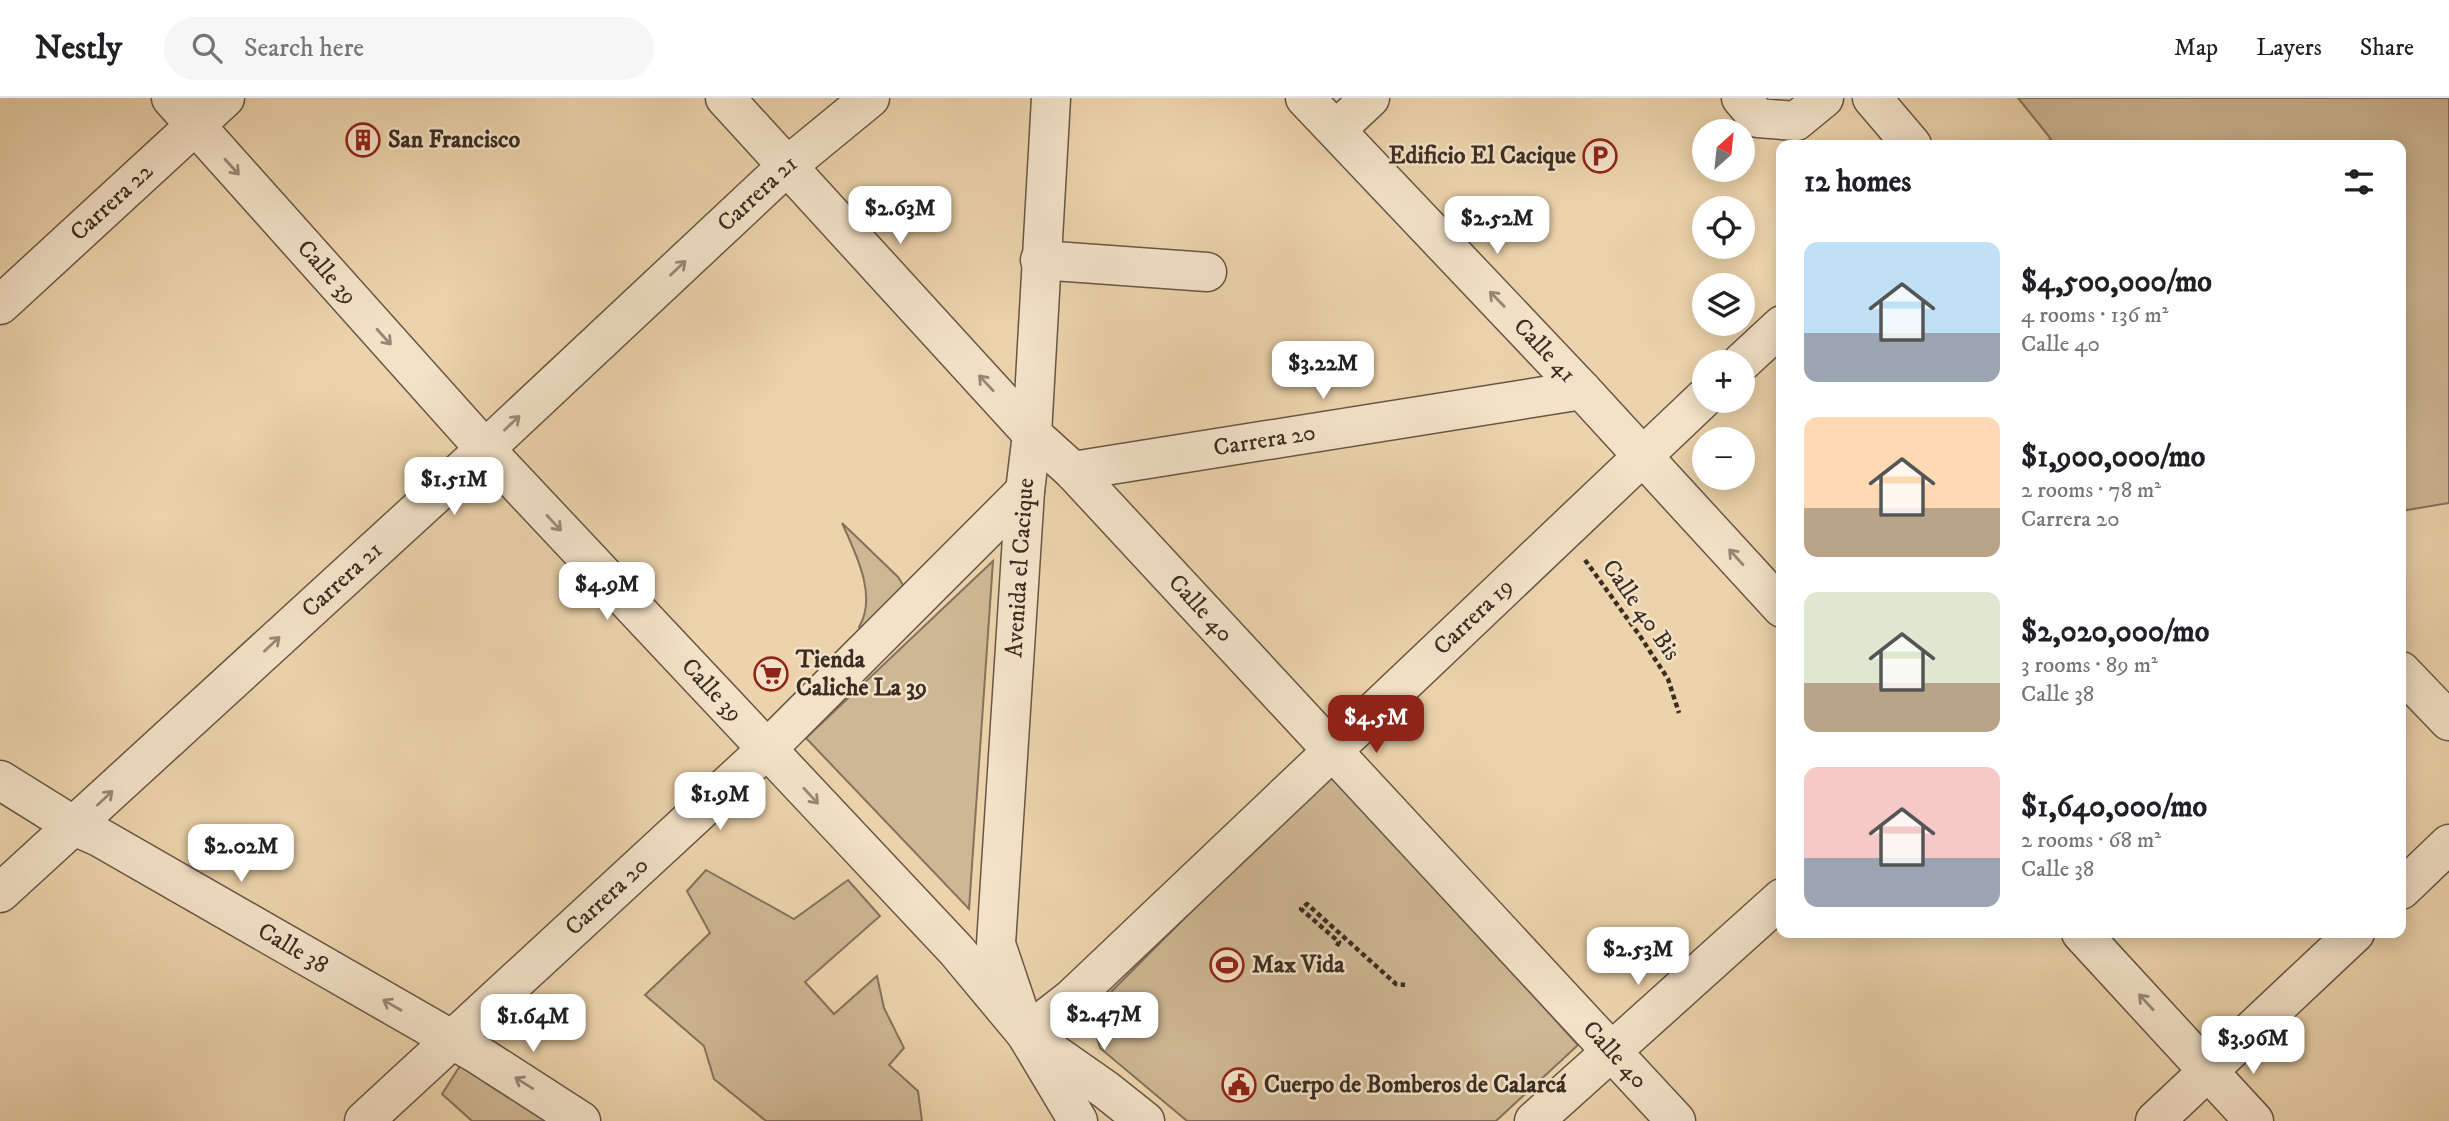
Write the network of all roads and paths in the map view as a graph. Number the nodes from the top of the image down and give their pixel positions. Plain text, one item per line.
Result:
1 (225, 98) edge
2 (725, 98) edge
3 (870, 98) edge
4 (1051, 98) edge
5 (1305, 98) edge
6 (1370, 98) edge
7 (1741, 98) edge
8 (1824, 98) edge
9 (1872, 98) edge
10 (183, 111) edge
11 (1336, 130) junction
12 (1908, 140) edge
13 (786, 167) junction
14 (1040, 260) junction
15 (1207, 272) dead end
16 (0, 305) edge
17 (1776, 331) edge
18 (1755, 350) edge
19 (1583, 390) junction
20 (1692, 410) edge
21 (1032, 434) junction
22 (485, 449) junction
23 (1644, 457) junction
24 (1073, 471) junction
25 (1025, 491) junction
26 (1562, 532) junction
27 (1776, 601) edge
28 (2406, 676) edge
29 (1679, 713) dead end
30 (2449, 722) edge
31 (767, 749) junction
32 (1331, 750) junction
33 (0, 780) edge
34 (74, 827) junction
35 (2449, 844) edge
36 (2406, 885) edge
37 (0, 893) edge
38 (1776, 903) edge
39 (2086, 938) edge
40 (2350, 938) edge
41 (1336, 946) dead end
42 (1405, 985) dead end
43 (1026, 1034) junction
44 (452, 1039) junction
45 (1611, 1052) junction
46 (2209, 1070) junction
47 (1102, 1108) edge
48 (364, 1121) edge
49 (581, 1121) edge
50 (1078, 1121) edge
51 (1145, 1121) edge
52 (1534, 1121) edge
53 (1676, 1121) edge
54 (2155, 1121) edge
55 (2254, 1121) edge

1 - 10 street, Carrera 22
2 - 13 street, Calle 40
3 - 13 street, Carrera 21
4 - 14 street, Avenida el Cacique
5 - 11 street, Calle 41
6 - 11 street
7 - 8 street
9 - 12 street
10 - 16 street, Carrera 22
10 -> 22 street, Calle 39
19 -> 11 street, Calle 41
21 -> 13 street, Calle 40
22 -> 13 street, Carrera 21
14 - 15 street
14 - 21 street, Avenida el Cacique
17 - 18 street
19 - 23 street, Calle 41
19 - 24 street, Carrera 20
20 - 23 street, Carrera 19
21 - 24 street, Calle 40
21 - 25 street, Avenida el Cacique
22 -> 31 street, Calle 39
34 -> 22 street, Carrera 21
23 - 26 street, Carrera 19
27 -> 23 street, Calle 41
24 - 32 street, Calle 40
25 - 31 street, Carrera 20
25 - 43 street, Avenida el Cacique
26 - 29 path, Calle 40 Bis
26 - 32 street, Carrera 19
28 - 30 street
31 -> 43 street, Calle 39
31 - 44 street, Carrera 20
32 - 43 street, Carrera 19
32 - 45 street, Calle 40
33 - 34 street, Calle 38
34 - 37 street, Carrera 21
44 -> 34 street, Calle 38
35 - 36 street
38 - 45 street
46 -> 39 street
40 - 46 street
41 - 42 path
43 - 47 street, Calle 39
43 - 50 street, Calle 39
44 - 48 street, Carrera 20
49 -> 44 street, Calle 38
45 - 52 street
45 - 53 street, Calle 40
46 - 54 street
46 - 55 street
47 - 51 street, Calle 39

